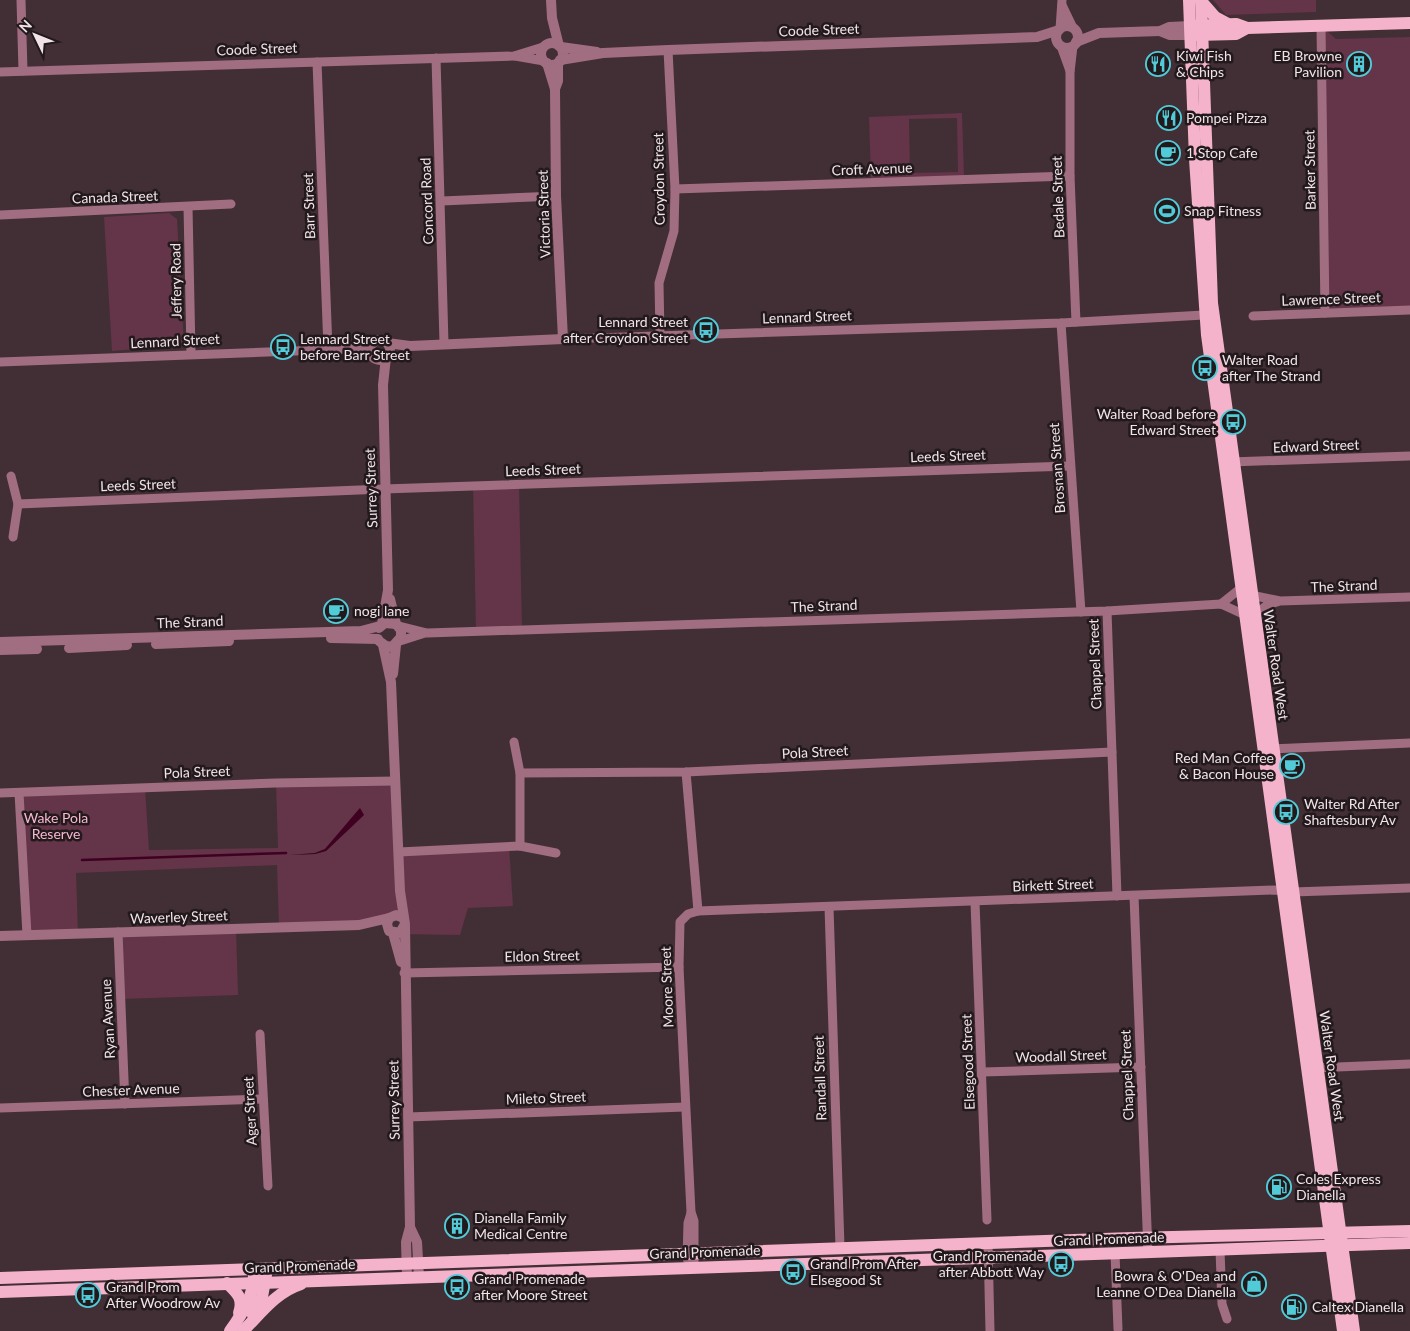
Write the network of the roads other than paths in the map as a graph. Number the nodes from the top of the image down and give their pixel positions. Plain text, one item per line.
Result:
1 (21, 0) edge
2 (551, 0) edge
3 (1197, 0) edge
4 (1062, 2) edge
5 (552, 18) junction
6 (1410, 23) edge
7 (1228, 24) junction
8 (1321, 26) junction
9 (1247, 28) junction
10 (1074, 29) junction
11 (1060, 30) junction
12 (1196, 30) junction
13 (1099, 33) junction
14 (1037, 37) junction
15 (1075, 44) junction
16 (546, 45) junction
17 (1060, 45) junction
18 (560, 46) junction
19 (668, 50) junction
20 (603, 53) junction
21 (514, 56) junction
22 (436, 58) junction
23 (317, 62) junction
24 (552, 62) junction
25 (23, 71) junction
26 (0, 72) edge
27 (1070, 72) junction
28 (1070, 176) junction
29 (675, 190) junction
30 (556, 196) junction
31 (442, 201) junction
32 (231, 204) dead end
33 (188, 208) junction
34 (0, 216) edge
35 (1410, 310) edge
36 (1326, 313) junction
37 (1204, 315) junction
38 (1253, 316) dead end
39 (1076, 322) junction
40 (1061, 323) junction
41 (660, 336) junction
42 (563, 339) junction
43 (373, 343) junction
44 (444, 343) junction
45 (328, 349) junction
46 (350, 349) junction
47 (388, 351) junction
48 (191, 353) junction
49 (373, 356) junction
50 (0, 362) edge
51 (383, 385) junction
52 (1410, 456) edge
53 (1228, 462) junction
54 (1070, 466) junction
55 (11, 476) dead end
56 (384, 489) junction
57 (18, 504) junction
58 (13, 537) dead end
59 (388, 590) junction
60 (1246, 592) junction
61 (1410, 597) edge
62 (1280, 602) junction
63 (1221, 604) junction
64 (1107, 611) junction
65 (1081, 612) junction
66 (1250, 615) junction
67 (381, 625) junction
68 (397, 625) junction
69 (427, 633) junction
70 (0, 642) edge
71 (380, 642) junction
72 (398, 643) junction
73 (0, 650) edge
74 (391, 682) junction
75 (514, 742) dead end
76 (1410, 743) edge
77 (1268, 749) junction
78 (1112, 752) junction
79 (686, 772) junction
80 (520, 773) junction
81 (395, 781) junction
82 (19, 793) junction
83 (0, 794) edge
84 (520, 846) junction
85 (399, 852) junction
86 (556, 853) dead end
87 (1410, 888) edge
88 (1288, 891) junction
89 (1117, 896) junction
90 (1134, 896) junction
91 (975, 902) junction
92 (829, 907) junction
93 (698, 911) junction
94 (397, 920) junction
95 (359, 924) junction
96 (118, 932) junction
97 (391, 932) junction
98 (27, 935) junction
99 (0, 936) edge
100 (679, 967) junction
101 (404, 973) junction
102 (260, 1034) dead end
103 (1410, 1064) edge
104 (1141, 1067) junction
105 (1312, 1069) junction
106 (983, 1072) junction
107 (263, 1099) junction
108 (125, 1104) junction
109 (685, 1107) junction
110 (0, 1108) edge
111 (408, 1117) junction
112 (268, 1186) dead end
113 (987, 1220) dead end
114 (1410, 1231) edge
115 (1334, 1233) junction
116 (1147, 1237) junction
117 (988, 1243) junction
118 (1410, 1243) edge
119 (1336, 1246) junction
120 (840, 1247) junction
121 (1220, 1250) junction
122 (1148, 1252) junction
123 (691, 1253) junction
124 (1115, 1253) junction
125 (988, 1258) junction
126 (412, 1263) junction
127 (691, 1267) junction
128 (261, 1268) junction
129 (413, 1277) junction
130 (0, 1278) edge
131 (311, 1281) junction
132 (260, 1282) junction
133 (227, 1283) junction
134 (0, 1292) edge
135 (1227, 1319) dead end
136 (237, 1329) edge
137 (1118, 1329) dead end
138 (990, 1331) edge
139 (1343, 1331) edge
140 (1354, 1331) edge

1 - 25 street
2 - 5 street
3 - 7 main road
3 - 12 main road, Walter Road West
4 - 10 street
4 - 11 street
5 - 16 street
5 - 18 street
6 - 8 main road
7 - 9 main road
7 - 12 main road
8 - 9 main road
8 - 36 street, Barker Street
9 - 12 main road
10 - 11 street
10 - 13 street
10 - 15 street
11 - 14 street, Coode Street
11 - 17 street
12 - 13 street
12 - 37 main road, Walter Road West
12 - 53 main road, Walter Road West
13 - 15 street
14 - 17 street, Coode Street
14 - 19 street, Coode Street
15 - 17 street
15 - 27 street, Bedale Street
16 - 18 street, Coode Street
16 - 21 street, Coode Street
16 - 24 street
17 - 27 street, Bedale Street
18 - 20 street, Coode Street
18 - 24 street
19 - 20 street, Coode Street
19 - 29 street, Croydon Street
20 - 24 street, Coode Street
21 - 22 street, Coode Street
21 - 24 street, Coode Street
22 - 23 street, Coode Street
22 - 31 street, Concord Road
23 - 25 street, Coode Street
23 - 45 street, Barr Street
24 - 30 street, Victoria Street
25 - 26 street, Coode Street
27 - 28 street, Bedale Street
28 - 29 street, Croft Avenue
28 - 39 street, Bedale Street
29 - 41 street, Croydon Street
30 - 31 street
30 - 42 street, Victoria Street
31 - 44 street, Concord Road
32 - 33 street, Canada Street
33 - 34 street, Canada Street
33 - 48 street, Jeffery Road
35 - 36 street, Lawrence Street
36 - 38 street, Lawrence Street
37 - 39 street, Lennard Street
37 - 53 main road, Walter Road West
39 - 40 street, Lennard Street
40 - 41 street, Lennard Street
40 - 54 street, Brosnan Street
41 - 42 street, Lennard Street
42 - 44 street, Lennard Street
43 - 46 street, Lennard Street
43 - 47 street, Lennard Street
43 - 49 street
44 - 47 street, Lennard Street
45 - 46 street, Lennard Street
45 - 48 street, Lennard Street
46 - 49 street, Lennard Street
47 - 49 street, Lennard Street
47 - 51 street, Surrey Street
48 - 50 street, Lennard Street
49 - 51 street, Surrey Street
51 - 56 street, Surrey Street
52 - 53 street, Edward Street
53 - 60 main road, Walter Road West
54 - 56 street, Leeds Street
54 - 65 street, Brosnan Street
55 - 57 street
56 - 57 street, Leeds Street
56 - 59 street, Surrey Street
57 - 58 street
59 - 67 street, Surrey Street
59 - 68 street, Surrey Street
60 - 62 street, The Strand
60 - 63 street
60 - 66 main road, Walter Road West
61 - 62 street, The Strand
62 - 66 street, The Strand
63 - 64 street, The Strand
63 - 66 street, The Strand
64 - 65 street, The Strand
64 - 78 street, Chappel Street
65 - 69 street, The Strand
66 - 77 main road, Walter Road West
67 - 68 street
67 - 70 street, The Strand
67 - 71 street
68 - 69 street, The Strand
68 - 72 street
69 - 72 street, The Strand
71 - 72 street
71 - 73 street, The Strand
71 - 74 street, Surrey Street
72 - 74 street, Surrey Street
74 - 81 street, Surrey Street
75 - 80 street
76 - 77 street
77 - 88 main road, Walter Road West
78 - 79 street, Pola Street
78 - 89 street, Chappel Street
79 - 80 street, Pola Street
79 - 93 street
80 - 84 street
81 - 82 street, Pola Street
81 - 85 street, Surrey Street
82 - 83 street, Pola Street
82 - 98 street
84 - 85 street
84 - 86 street
85 - 94 street, Surrey Street
87 - 88 street, Birkett Street
88 - 90 street, Birkett Street
88 - 105 main road, Walter Road West
89 - 90 street, Birkett Street
89 - 91 street, Birkett Street
90 - 104 street, Chappel Street
91 - 92 street, Birkett Street
91 - 106 street, Elsegood Street
92 - 93 street, Birkett Street
92 - 120 street, Randall Street
93 - 100 street, Moore Street
94 - 95 street, Waverley Street
94 - 97 street, Surrey Street
94 - 97 street
94 - 101 street, Surrey Street
95 - 96 street, Waverley Street
95 - 97 street, Waverley Street
96 - 98 street, Waverley Street
96 - 108 street, Ryan Avenue
97 - 101 street, Surrey Street
98 - 99 street, Waverley Street
100 - 101 street, Eldon Street
100 - 109 street, Moore Street
101 - 111 street, Surrey Street
102 - 107 street, Ager Street
103 - 105 street
104 - 106 street, Woodall Street
104 - 116 street, Chappel Street
105 - 115 main road, Walter Road West
106 - 113 street, Elsegood Street
107 - 108 street, Chester Avenue
107 - 112 street, Ager Street
108 - 110 street, Chester Avenue
109 - 111 street, Mileto Street
109 - 123 street, Moore Street
111 - 126 street, Surrey Street
114 - 115 main road, Grand Promenade
115 - 116 main road, Grand Promenade
115 - 119 main road, Walter Road West
116 - 117 main road, Grand Promenade
116 - 122 street, Chappel Street
117 - 120 main road, Grand Promenade
117 - 125 street
118 - 119 main road, Grand Promenade
119 - 121 main road, Grand Promenade
119 - 139 main road, Walter Road West
119 - 140 main road, Walter Road West
120 - 123 main road, Grand Promenade
121 - 122 main road, Grand Promenade
121 - 135 street
122 - 124 main road, Grand Promenade
123 - 126 main road, Grand Promenade
123 - 127 street, Moore Street
124 - 125 main road, Grand Promenade
124 - 137 street
125 - 127 main road, Grand Promenade
125 - 138 street
126 - 128 main road, Grand Promenade
126 - 129 street, Surrey Street
127 - 129 main road, Grand Promenade
128 - 130 main road, Grand Promenade
128 - 132 main road
129 - 131 main road, Grand Promenade
131 - 132 main road, Grand Promenade
131 - 136 main road
132 - 133 main road, Grand Promenade
132 - 136 main road
133 - 134 main road, Grand Promenade
133 - 136 main road

